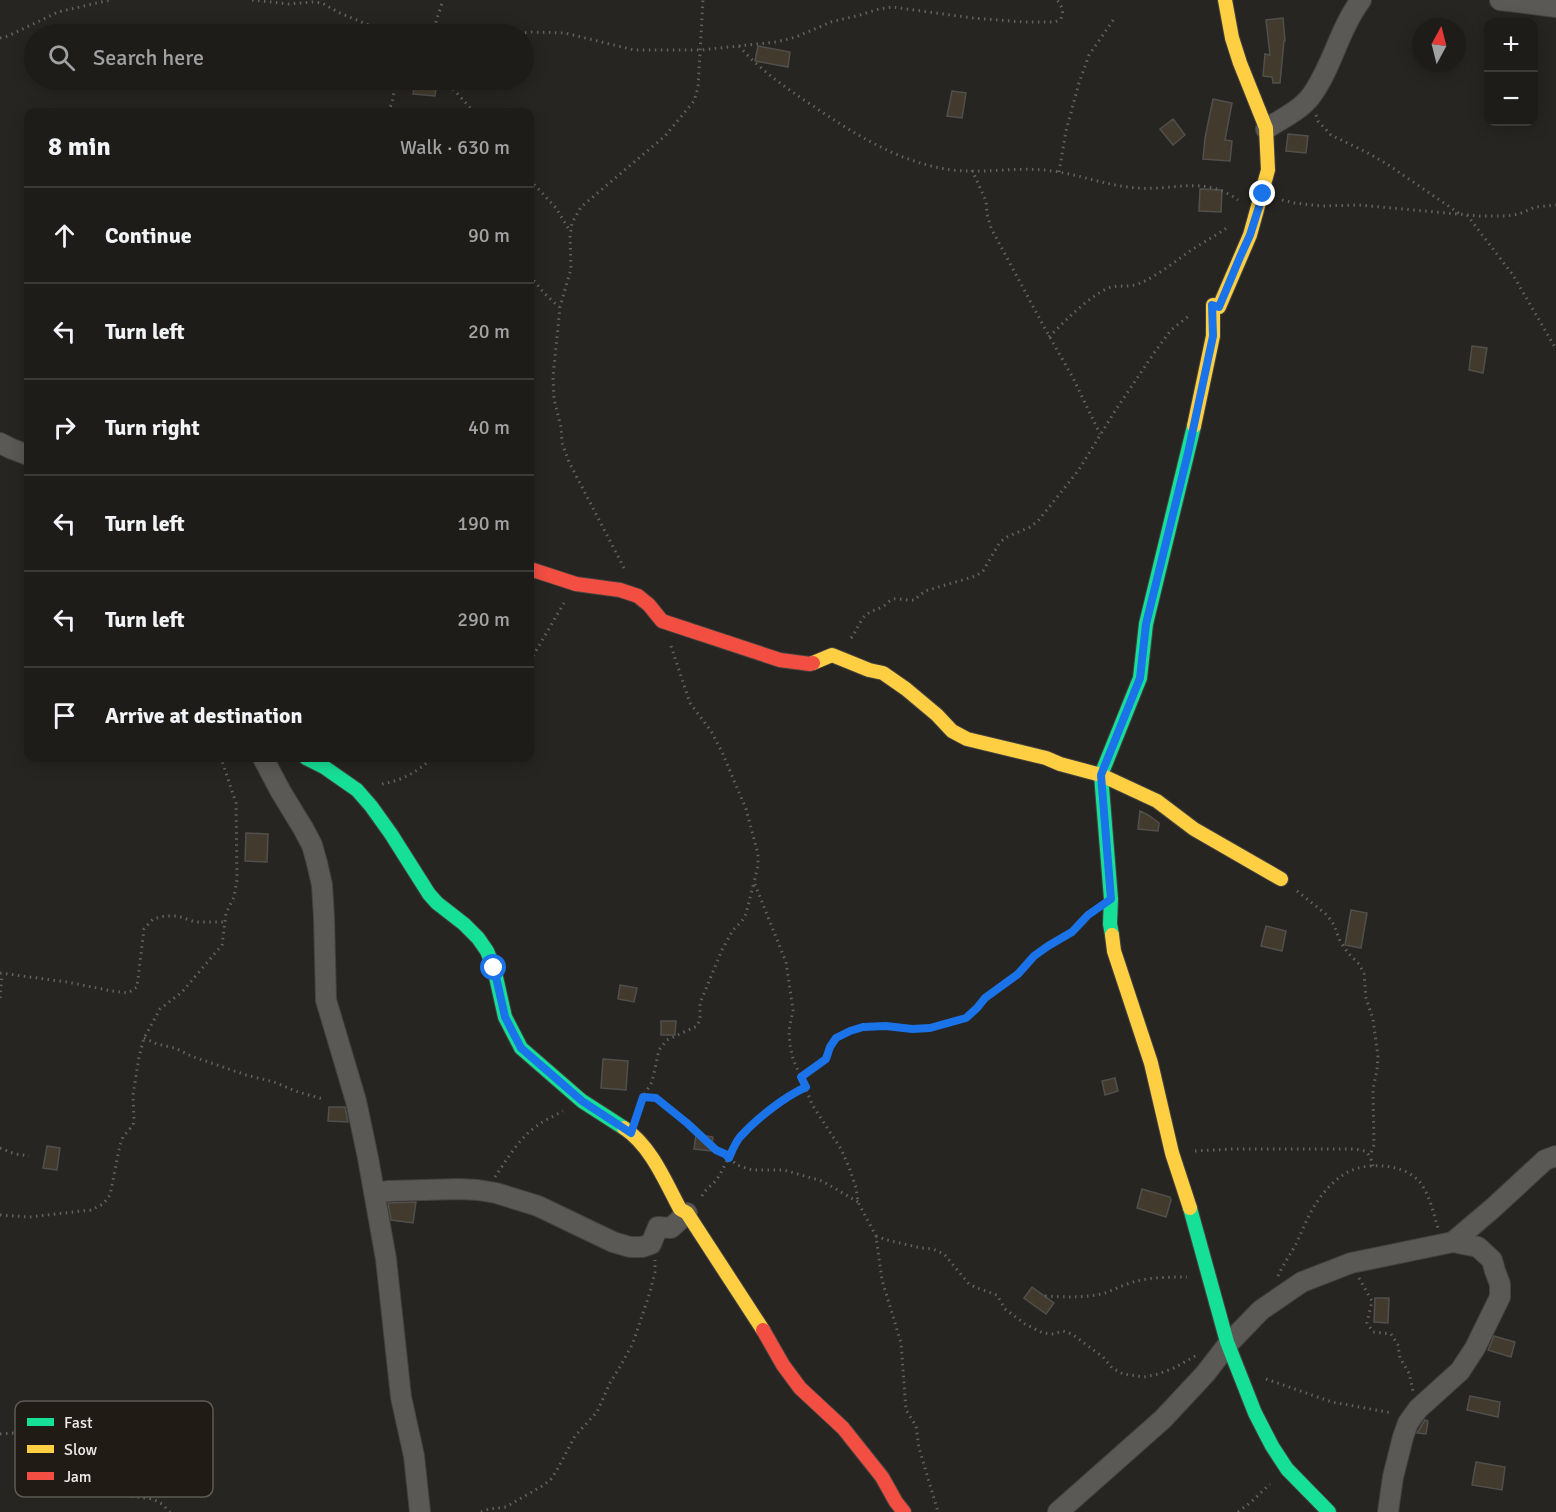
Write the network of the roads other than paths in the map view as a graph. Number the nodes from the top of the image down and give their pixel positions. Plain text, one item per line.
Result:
1 (1225, 0) edge
2 (1361, 0) edge
3 (1500, 0) edge
4 (1556, 7) edge
5 (1266, 129) junction
6 (0, 443) edge
7 (24, 453) edge
8 (534, 570) edge
9 (265, 762) edge
10 (313, 762) edge
11 (1101, 775) junction
12 (1281, 879) road end
13 (1556, 1156) edge
14 (374, 1193) junction
15 (687, 1213) junction
16 (1453, 1242) junction
17 (1229, 1343) junction
18 (420, 1512) edge
19 (904, 1512) edge
20 (1058, 1512) edge
21 (1329, 1512) edge
22 (1388, 1512) edge

1 - 5 street
2 - 5 street
3 - 4 street
5 - 11 street
6 - 7 street
8 - 11 street
9 - 14 street
10 - 15 street
11 - 12 street
11 - 17 street
13 - 16 street
14 - 15 street
14 - 18 street
15 - 19 street
16 - 17 street
16 - 22 street
17 - 20 street
17 - 21 street

